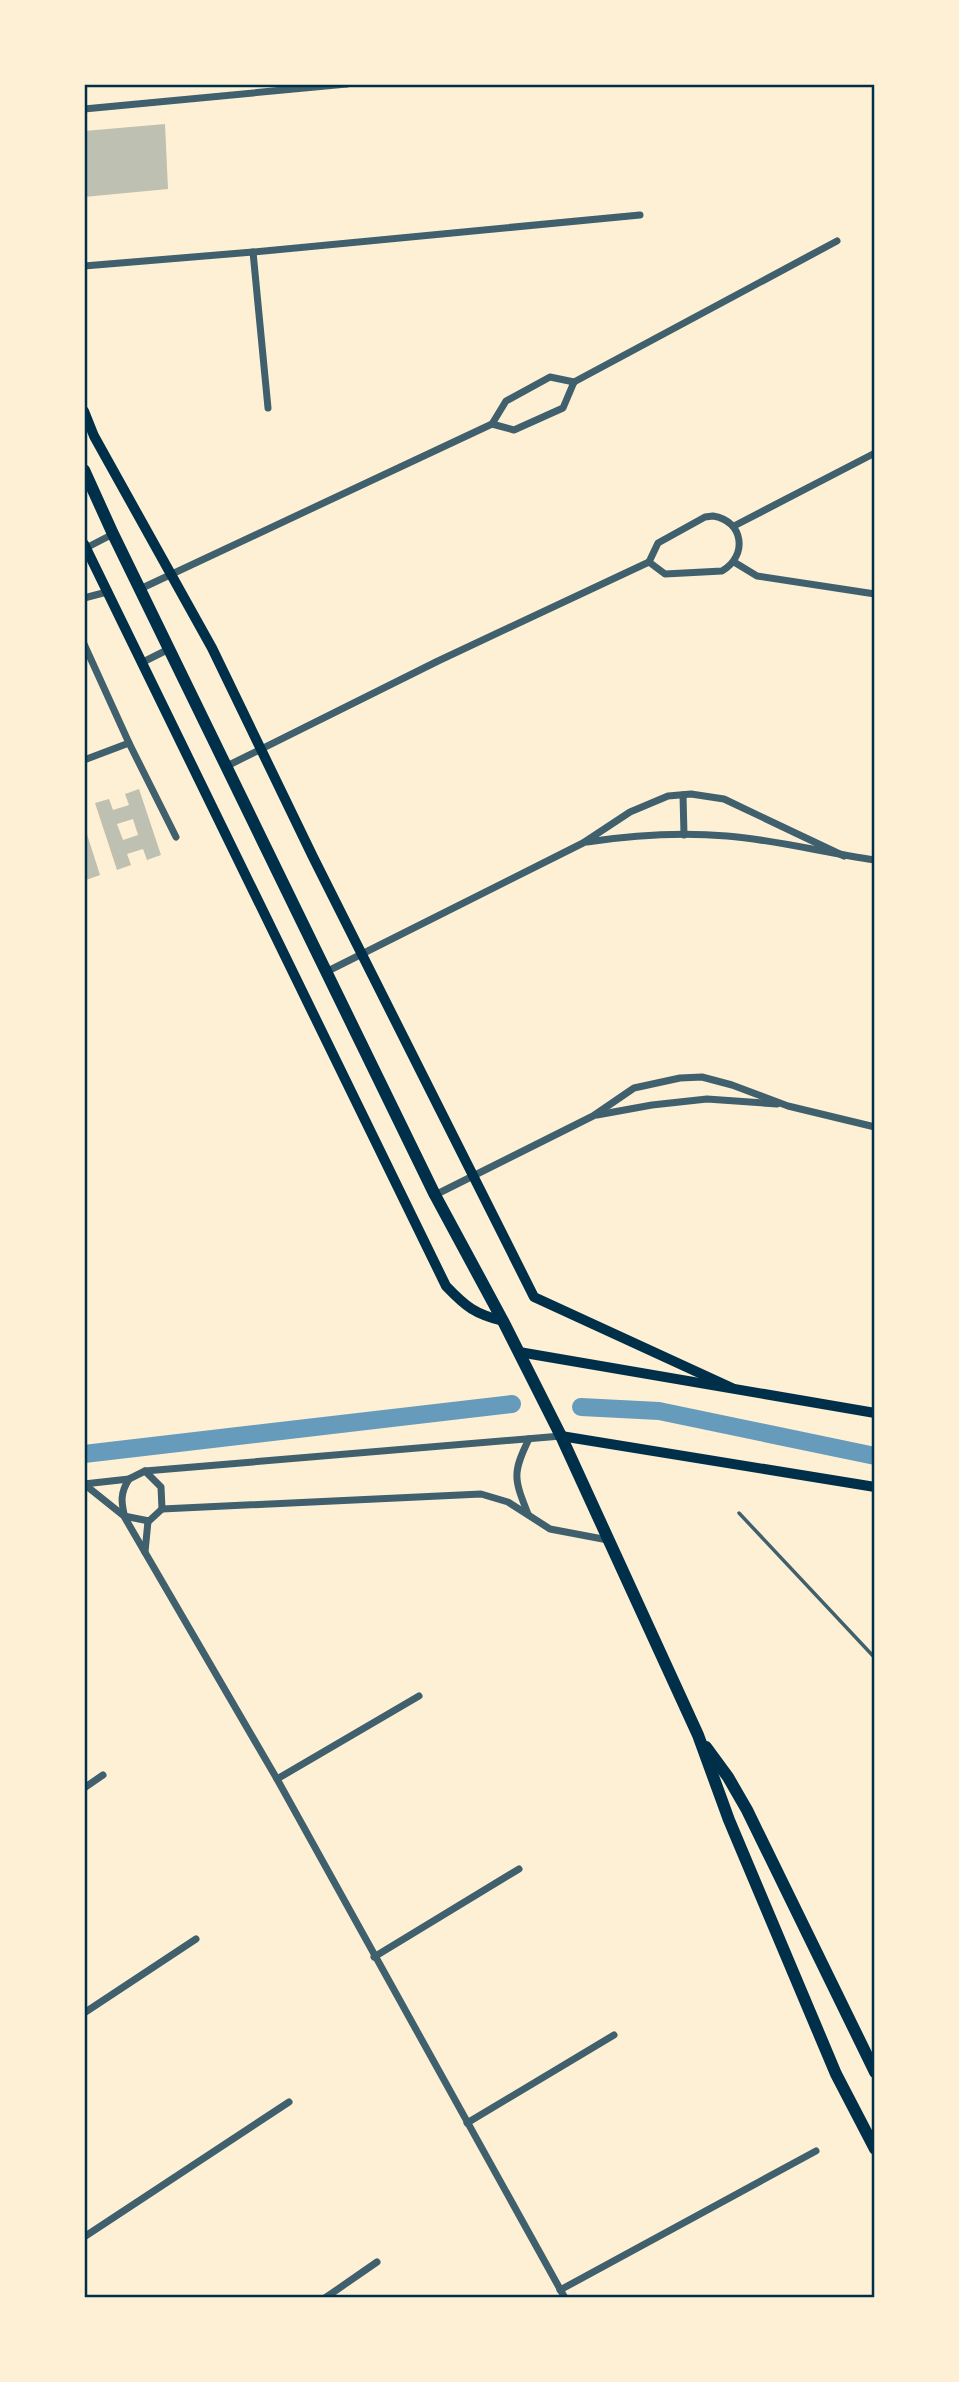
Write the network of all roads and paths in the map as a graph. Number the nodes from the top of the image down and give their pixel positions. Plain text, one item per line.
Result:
1 (347, 84) edge
2 (84, 109) edge
3 (640, 215) dead end
4 (837, 241) dead end
5 (253, 252) junction
6 (84, 266) edge
7 (574, 382) junction
8 (268, 408) dead end
9 (84, 411) edge
10 (492, 424) junction
11 (875, 453) edge
12 (84, 470) edge
13 (734, 526) junction
14 (113, 534) junction
15 (85, 546) edge
16 (649, 562) junction
17 (734, 562) junction
18 (171, 575) junction
19 (140, 589) junction
20 (107, 592) junction
21 (875, 594) edge
22 (84, 598) edge
23 (84, 644) edge
24 (169, 649) junction
25 (143, 662) junction
26 (129, 743) junction
27 (261, 750) junction
28 (84, 760) edge
29 (227, 766) junction
30 (683, 795) junction
31 (684, 835) junction
32 (176, 837) dead end
33 (583, 843) junction
34 (844, 856) junction
35 (875, 860) edge
36 (362, 954) junction
37 (326, 972) junction
38 (788, 1105) junction
39 (593, 1115) junction
40 (875, 1127) edge
41 (473, 1176) junction
42 (435, 1195) junction
43 (503, 1321) junction
44 (519, 1352) junction
45 (732, 1388) junction
46 (875, 1413) edge
47 (561, 1436) junction
48 (529, 1439) junction
49 (145, 1471) junction
50 (129, 1479) junction
51 (875, 1487) edge
52 (162, 1509) junction
53 (739, 1513) dead end
54 (528, 1515) junction
55 (124, 1516) junction
56 (148, 1521) junction
57 (608, 1540) junction
58 (145, 1552) junction
59 (875, 1658) edge
60 (419, 1696) dead end
61 (698, 1735) junction
62 (103, 1775) dead end
63 (277, 1779) junction
64 (84, 1788) edge
65 (519, 1870) dead end
66 (196, 1939) dead end
67 (374, 1957) junction
68 (84, 2013) edge
69 (614, 2035) dead end
70 (875, 2073) edge
71 (289, 2102) dead end
72 (467, 2123) junction
73 (875, 2149) edge
74 (816, 2151) dead end
75 (84, 2237) edge
76 (377, 2262) dead end
77 (560, 2290) junction
78 (325, 2298) edge
79 (565, 2298) edge

1 - 2 street
3 - 5 street
4 - 7 street
5 - 6 street
5 - 8 street
7 - 10 street
7 - 10 street
9 - 18 main road
10 - 18 street
11 - 13 street
12 - 14 main road
13 - 16 street
13 - 17 street
14 - 15 street
14 - 19 main road
15 - 20 main road
16 - 17 street
16 - 27 street
17 - 21 street
18 - 19 street
18 - 27 main road
19 - 24 main road
20 - 22 street
20 - 25 main road
23 - 26 street
24 - 25 street
24 - 29 main road
25 - 43 main road
26 - 28 street
26 - 32 street
27 - 29 street
27 - 36 main road
29 - 37 main road
30 - 31 street
30 - 33 street
30 - 34 street
31 - 33 street
31 - 34 street
33 - 36 street
34 - 35 street
36 - 37 street
36 - 41 main road
37 - 42 main road
38 - 39 street
38 - 39 street
38 - 40 street
39 - 41 street
41 - 42 street
41 - 45 main road
42 - 43 main road
43 - 44 main road
44 - 45 main road
44 - 47 main road
45 - 46 main road
47 - 48 street
47 - 51 main road
47 - 57 main road
48 - 49 street
48 - 54 street
49 - 50 street
49 - 52 street
50 - 55 street
50 - 55 street
52 - 54 street
52 - 56 street
53 - 59 lane
54 - 57 street
55 - 56 street
55 - 58 street
56 - 58 street
57 - 61 main road
58 - 63 street
60 - 63 street
61 - 70 main road
61 - 73 main road
62 - 64 street
63 - 67 street
65 - 67 street
66 - 68 street
67 - 72 street
69 - 72 street
71 - 75 street
72 - 77 street
74 - 77 street
76 - 78 street
77 - 79 street

